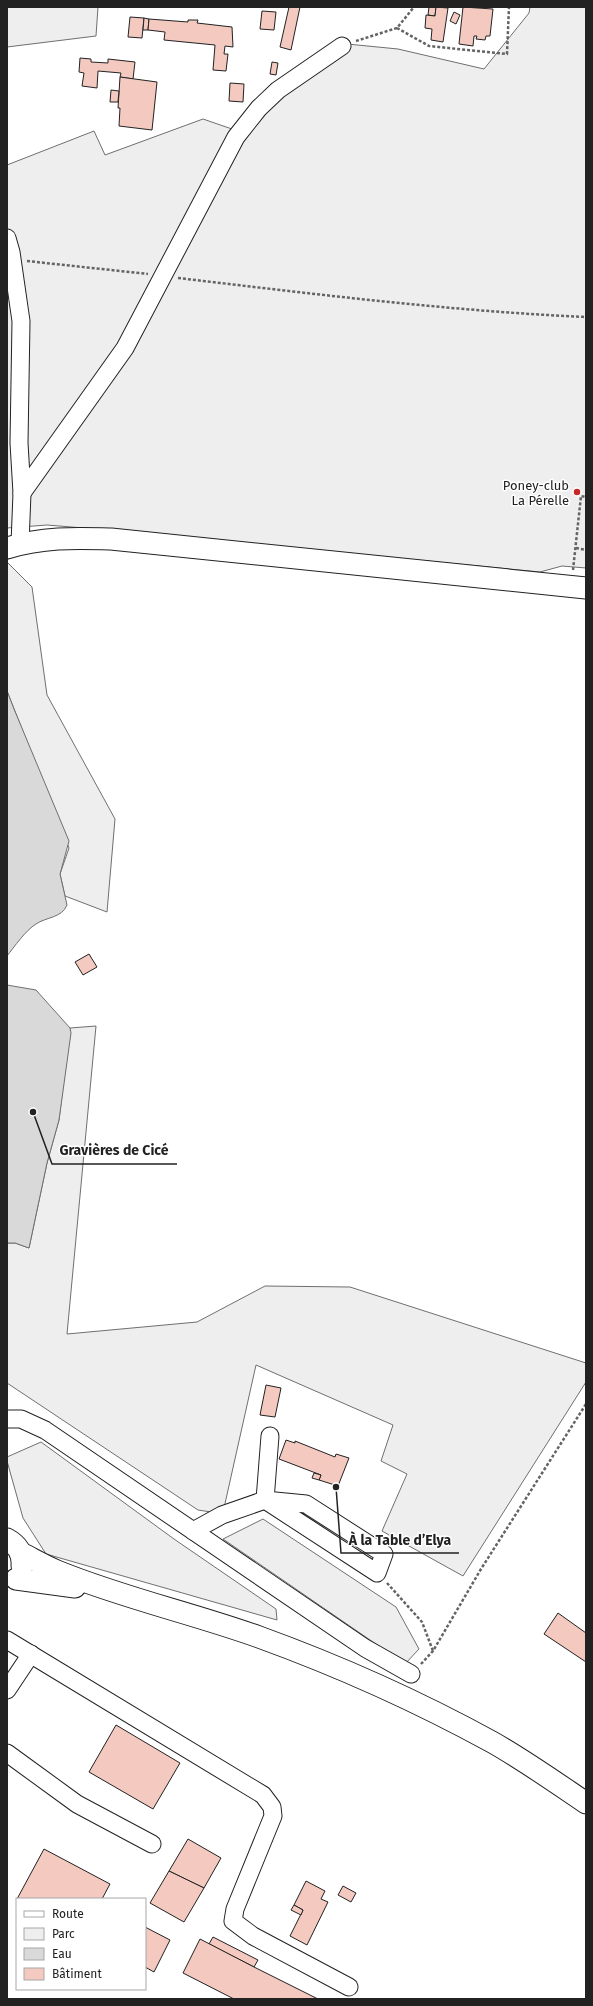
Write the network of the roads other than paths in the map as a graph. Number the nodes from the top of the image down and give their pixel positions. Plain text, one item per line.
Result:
1 (342, 46) road end
2 (7, 238) edge
3 (22, 493) junction
4 (14, 546) edge
5 (578, 587) edge
6 (7, 1419) edge
7 (270, 1436) dead end
8 (265, 1500) junction
9 (193, 1531) junction
10 (11, 1540) edge
11 (377, 1573) road end
12 (10, 1585) edge
13 (123, 1595) junction
14 (7, 1640) edge
15 (31, 1654) junction
16 (411, 1674) road end
17 (7, 1690) edge
18 (7, 1753) edge
19 (586, 1803) edge
20 (152, 1844) dead end
21 (349, 1987) dead end

1 - 3 street
2 - 3 street
3 - 4 street
4 - 5 main road
6 - 9 street
7 - 8 street
8 - 9 street
8 - 11 street
9 - 16 street
10 - 12 main road
10 - 13 main road
12 - 13 main road
13 - 19 main road
14 - 15 street
15 - 17 street
15 - 21 street
18 - 20 street

